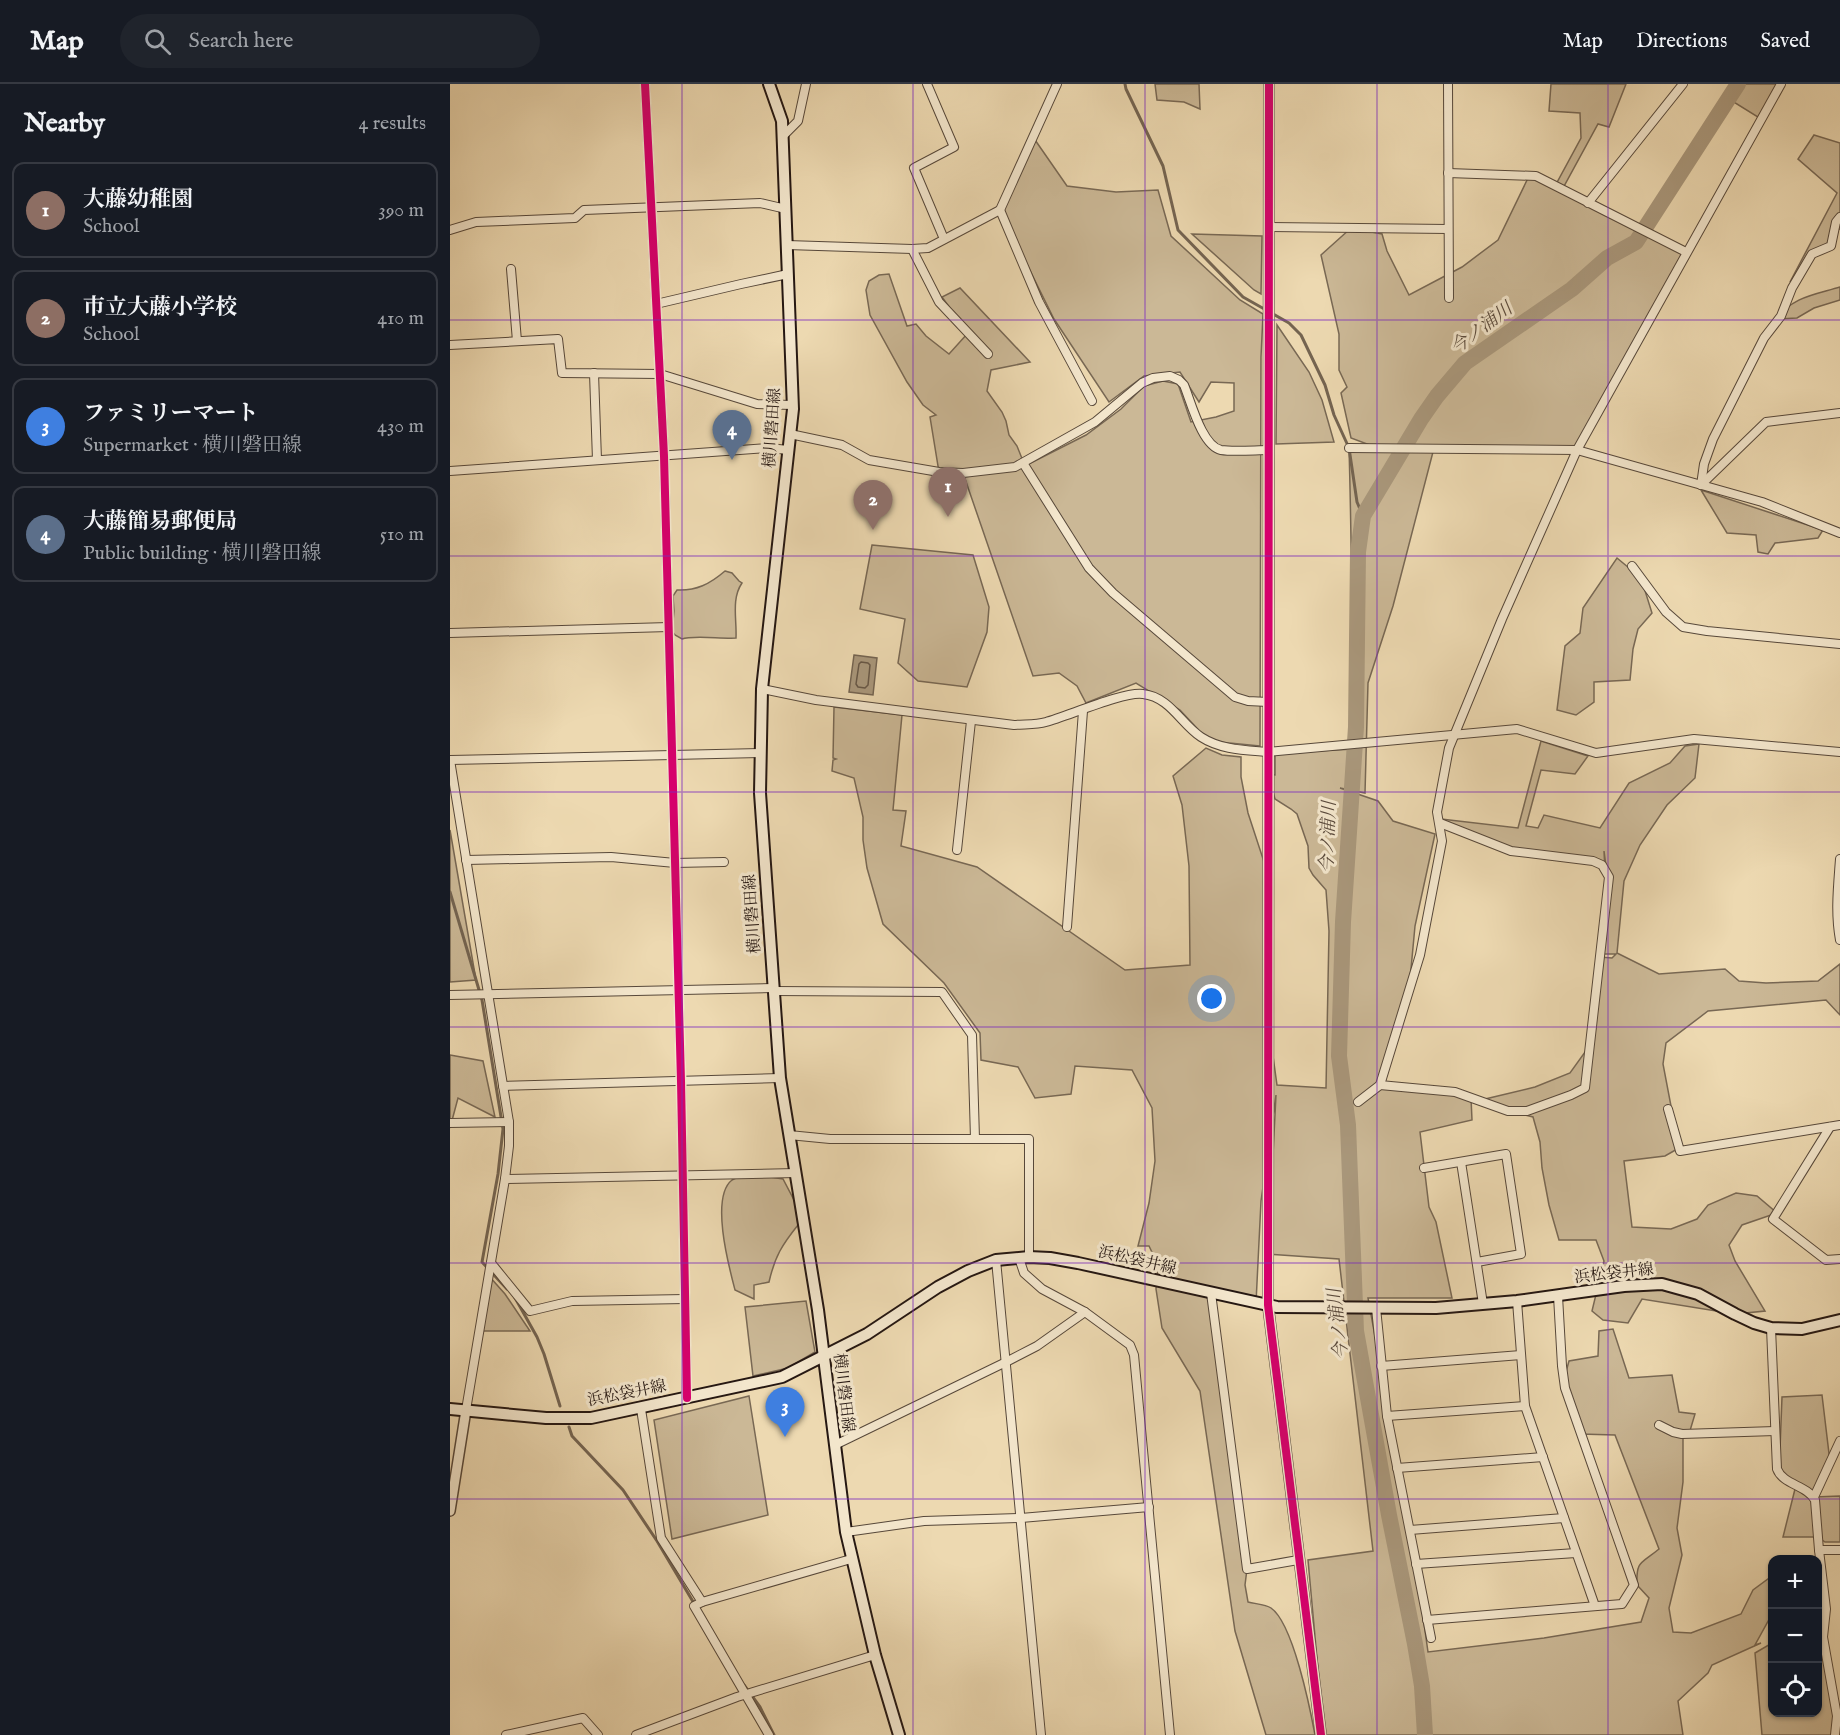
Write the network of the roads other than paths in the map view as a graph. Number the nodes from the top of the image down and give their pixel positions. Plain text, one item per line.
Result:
1 (645, 84) edge
2 (769, 84) edge
3 (806, 84) edge
4 (927, 84) edge
5 (1058, 84) edge
6 (1269, 84) edge
7 (1448, 84) edge
8 (1683, 84) edge
9 (1781, 84) edge
10 (783, 136) junction
11 (1448, 173) junction
12 (1588, 202) junction
13 (651, 207) junction
14 (786, 209) junction
15 (1000, 210) junction
16 (1840, 217) edge
17 (1269, 227) junction
18 (450, 230) edge
19 (1448, 230) junction
20 (944, 239) junction
21 (787, 245) junction
22 (912, 249) junction
23 (1686, 252) junction
24 (511, 269) dead end
25 (788, 274) junction
26 (1449, 298) dead end
27 (656, 304) junction
28 (517, 341) junction
29 (450, 345) edge
30 (988, 354) dead end
31 (594, 373) junction
32 (660, 374) junction
33 (1092, 401) dead end
34 (793, 405) junction
35 (1840, 413) edge
36 (790, 434) junction
37 (1349, 448) dead end
38 (788, 450) junction
39 (1269, 450) junction
40 (1577, 450) junction
41 (664, 456) junction
42 (597, 460) junction
43 (1023, 463) junction
44 (450, 471) edge
45 (1701, 485) junction
46 (1840, 533) edge
47 (1632, 566) dead end
48 (669, 627) junction
49 (450, 633) edge
50 (1840, 644) edge
51 (762, 689) junction
52 (1268, 702) junction
53 (1083, 711) junction
54 (971, 721) junction
55 (1454, 735) junction
56 (1268, 752) junction
57 (1840, 752) edge
58 (760, 753) junction
59 (672, 756) junction
60 (450, 760) edge
61 (1440, 824) junction
62 (957, 850) dead end
63 (1840, 859) edge
64 (466, 860) junction
65 (724, 862) dead end
66 (675, 863) junction
67 (1067, 927) dead end
68 (1840, 940) edge
69 (678, 990) junction
70 (773, 990) junction
71 (488, 994) junction
72 (450, 995) edge
73 (780, 1078) junction
74 (681, 1081) junction
75 (1380, 1085) junction
76 (503, 1086) junction
77 (1359, 1102) dead end
78 (1668, 1109) dead end
79 (509, 1122) junction
80 (450, 1123) edge
81 (1840, 1125) edge
82 (1830, 1127) junction
83 (789, 1135) junction
84 (975, 1139) junction
85 (1461, 1162) junction
86 (1424, 1168) dead end
87 (795, 1173) junction
88 (683, 1175) junction
89 (506, 1179) junction
90 (1024, 1257) junction
91 (1840, 1259) edge
92 (996, 1260) junction
93 (1477, 1262) junction
94 (491, 1263) junction
95 (1211, 1293) junction
96 (1558, 1296) junction
97 (685, 1299) junction
98 (1517, 1301) junction
99 (1483, 1304) junction
100 (1268, 1305) junction
101 (1376, 1308) junction
102 (1085, 1312) junction
103 (1840, 1320) edge
104 (1771, 1328) junction
105 (1521, 1355) junction
106 (824, 1358) junction
107 (1006, 1362) junction
108 (1381, 1366) junction
109 (687, 1398) junction
110 (1525, 1406) junction
111 (641, 1408) junction
112 (450, 1409) edge
113 (466, 1410) junction
114 (1387, 1416) junction
115 (1659, 1425) dead end
116 (1775, 1431) junction
117 (1840, 1441) edge
118 (835, 1445) junction
119 (1543, 1457) junction
120 (1397, 1468) junction
121 (1814, 1497) junction
122 (1149, 1507) junction
123 (450, 1511) edge
124 (1021, 1518) junction
125 (1564, 1518) junction
126 (1410, 1530) junction
127 (846, 1532) junction
128 (1819, 1550) junction
129 (1840, 1550) edge
130 (1576, 1553) junction
131 (851, 1559) junction
132 (1298, 1560) junction
133 (1416, 1564) junction
134 (699, 1604) junction
135 (1595, 1606) junction
136 (1427, 1620) junction
137 (1431, 1638) dead end
138 (875, 1654) junction
139 (746, 1695) junction
140 (506, 1735) edge
141 (598, 1735) edge
142 (636, 1735) edge
143 (769, 1735) edge
144 (900, 1735) edge
145 (1041, 1735) edge
146 (1170, 1735) edge
147 (1321, 1735) edge
148 (1835, 1735) edge

1 - 13 street
2 - 10 main road, 横川磐田線
3 - 10 street
4 - 20 street
5 - 15 street
6 - 17 street
7 - 11 street
8 - 12 street
9 - 23 street
10 - 14 main road, 横川磐田線
11 - 12 street
11 - 19 street
12 - 23 street
13 - 14 street
13 - 18 street
13 - 27 street
14 - 21 main road, 横川磐田線
15 - 20 street
15 - 33 street
16 - 45 street
17 - 19 street
17 - 39 street
19 - 26 street
20 - 22 street
21 - 22 street
21 - 25 main road, 横川磐田線
22 - 30 street
23 - 40 street
24 - 28 street
25 - 27 street
25 - 34 main road, 横川磐田線
27 - 32 street
28 - 29 street
28 - 31 street
31 - 32 street
31 - 42 street
32 - 34 street
32 - 41 street
34 - 36 main road, 横川磐田線
35 - 45 street
36 - 38 main road, 横川磐田線
36 - 43 street
37 - 40 street
38 - 41 street
38 - 51 main road, 横川磐田線
39 - 43 street
39 - 52 street
40 - 45 street
40 - 55 street
41 - 42 street
41 - 48 street
42 - 44 street
43 - 52 street
45 - 46 street
47 - 50 street
48 - 49 street
48 - 59 street
51 - 54 street
51 - 58 main road, 横川磐田線
52 - 56 street
53 - 54 street
53 - 56 street
53 - 67 street
54 - 62 street
55 - 56 street
55 - 57 street
55 - 61 street
56 - 100 street
58 - 59 street
58 - 70 main road, 横川磐田線
59 - 60 street
59 - 66 street
60 - 64 street
61 - 75 street
61 - 75 street
63 - 68 street
64 - 66 street
64 - 71 street
65 - 66 street
66 - 69 street
69 - 70 street
69 - 71 street
69 - 74 street
70 - 73 main road, 横川磐田線
70 - 84 street
71 - 72 street
71 - 76 street
73 - 74 street
73 - 83 main road, 横川磐田線
74 - 76 street
74 - 88 street
75 - 77 street
76 - 79 street
78 - 82 street
79 - 80 street
79 - 89 street
81 - 82 street
82 - 91 street
83 - 84 street
83 - 87 main road, 横川磐田線
84 - 90 street
85 - 86 street
85 - 93 street
85 - 93 street
87 - 88 street
87 - 106 main road, 横川磐田線
88 - 89 street
88 - 97 street
89 - 94 street
90 - 92 main road, 浜松袋井線
90 - 95 main road, 浜松袋井線
90 - 102 street
92 - 106 main road, 浜松袋井線
92 - 107 street
93 - 99 street
94 - 97 street
94 - 113 street
95 - 100 main road, 浜松袋井線
95 - 132 street
96 - 98 main road, 浜松袋井線
96 - 104 main road, 浜松袋井線
96 - 135 street
97 - 109 street
98 - 99 main road, 浜松袋井線
98 - 105 street
99 - 101 main road, 浜松袋井線
100 - 101 main road, 浜松袋井線
100 - 132 street
101 - 108 street
102 - 107 street
102 - 122 street
103 - 104 main road, 浜松袋井線
104 - 116 street
105 - 108 street
105 - 110 street
106 - 109 main road, 浜松袋井線
106 - 118 main road, 横川磐田線
107 - 118 street
107 - 124 street
108 - 114 street
109 - 111 main road, 浜松袋井線
110 - 114 street
110 - 119 street
111 - 113 main road, 浜松袋井線
111 - 134 street
112 - 113 main road, 浜松袋井線
113 - 123 street
114 - 120 street
115 - 116 street
116 - 121 street
117 - 121 street
118 - 127 main road, 横川磐田線
119 - 120 street
119 - 125 street
120 - 126 street
121 - 128 street
122 - 124 street
122 - 146 street
124 - 127 street
124 - 145 street
125 - 126 street
125 - 130 street
126 - 133 street
127 - 131 main road, 横川磐田線
128 - 129 street
128 - 148 street
130 - 133 street
130 - 135 street
131 - 134 street
131 - 138 main road, 横川磐田線
132 - 147 street
133 - 136 street
134 - 139 street
135 - 136 street
136 - 137 street
138 - 139 street
138 - 144 main road, 横川磐田線
139 - 142 street
139 - 143 street
140 - 141 street

